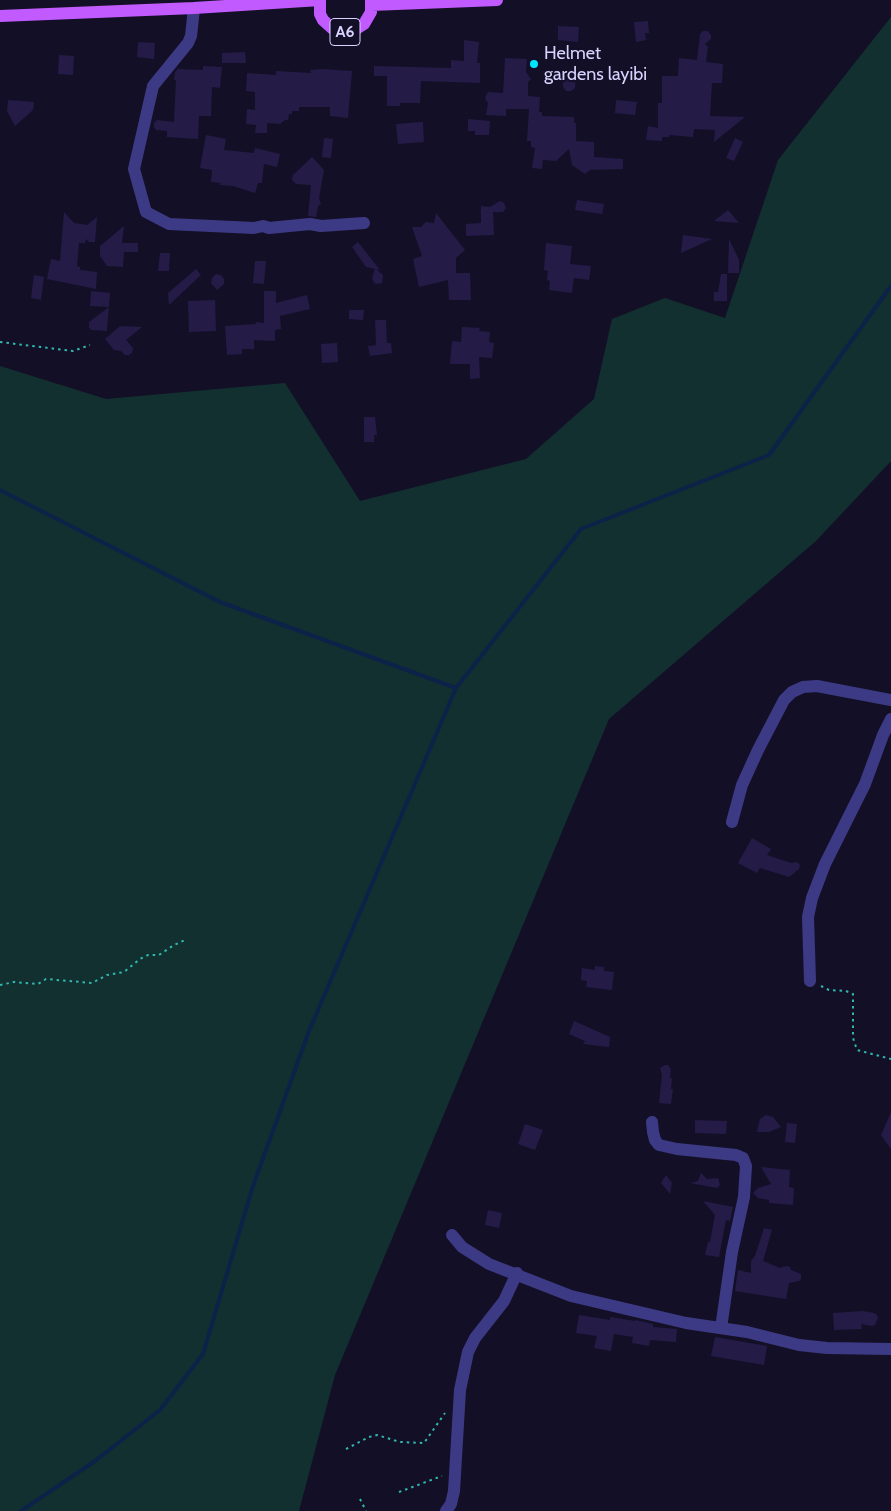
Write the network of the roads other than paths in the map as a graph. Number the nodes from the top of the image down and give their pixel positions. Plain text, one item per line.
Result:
1 (320, 0) edge
2 (496, 0) edge
3 (421, 2) edge
4 (371, 3) edge
5 (194, 8) junction
6 (0, 16) edge
7 (364, 223) dead end
8 (891, 700) edge
9 (891, 720) edge
10 (732, 822) dead end
11 (810, 981) road end
12 (652, 1122) dead end
13 (452, 1235) dead end
14 (517, 1273) junction
15 (721, 1328) junction
16 (891, 1350) edge
17 (446, 1511) edge

1 - 4 main road, A6
1 - 5 main road, A6
2 - 3 main road, A6
3 - 4 main road, A6
5 - 6 main road, A6
5 - 7 street
8 - 10 street
9 - 11 street
12 - 15 street
13 - 14 street
14 - 15 street
14 - 17 street
15 - 16 street

